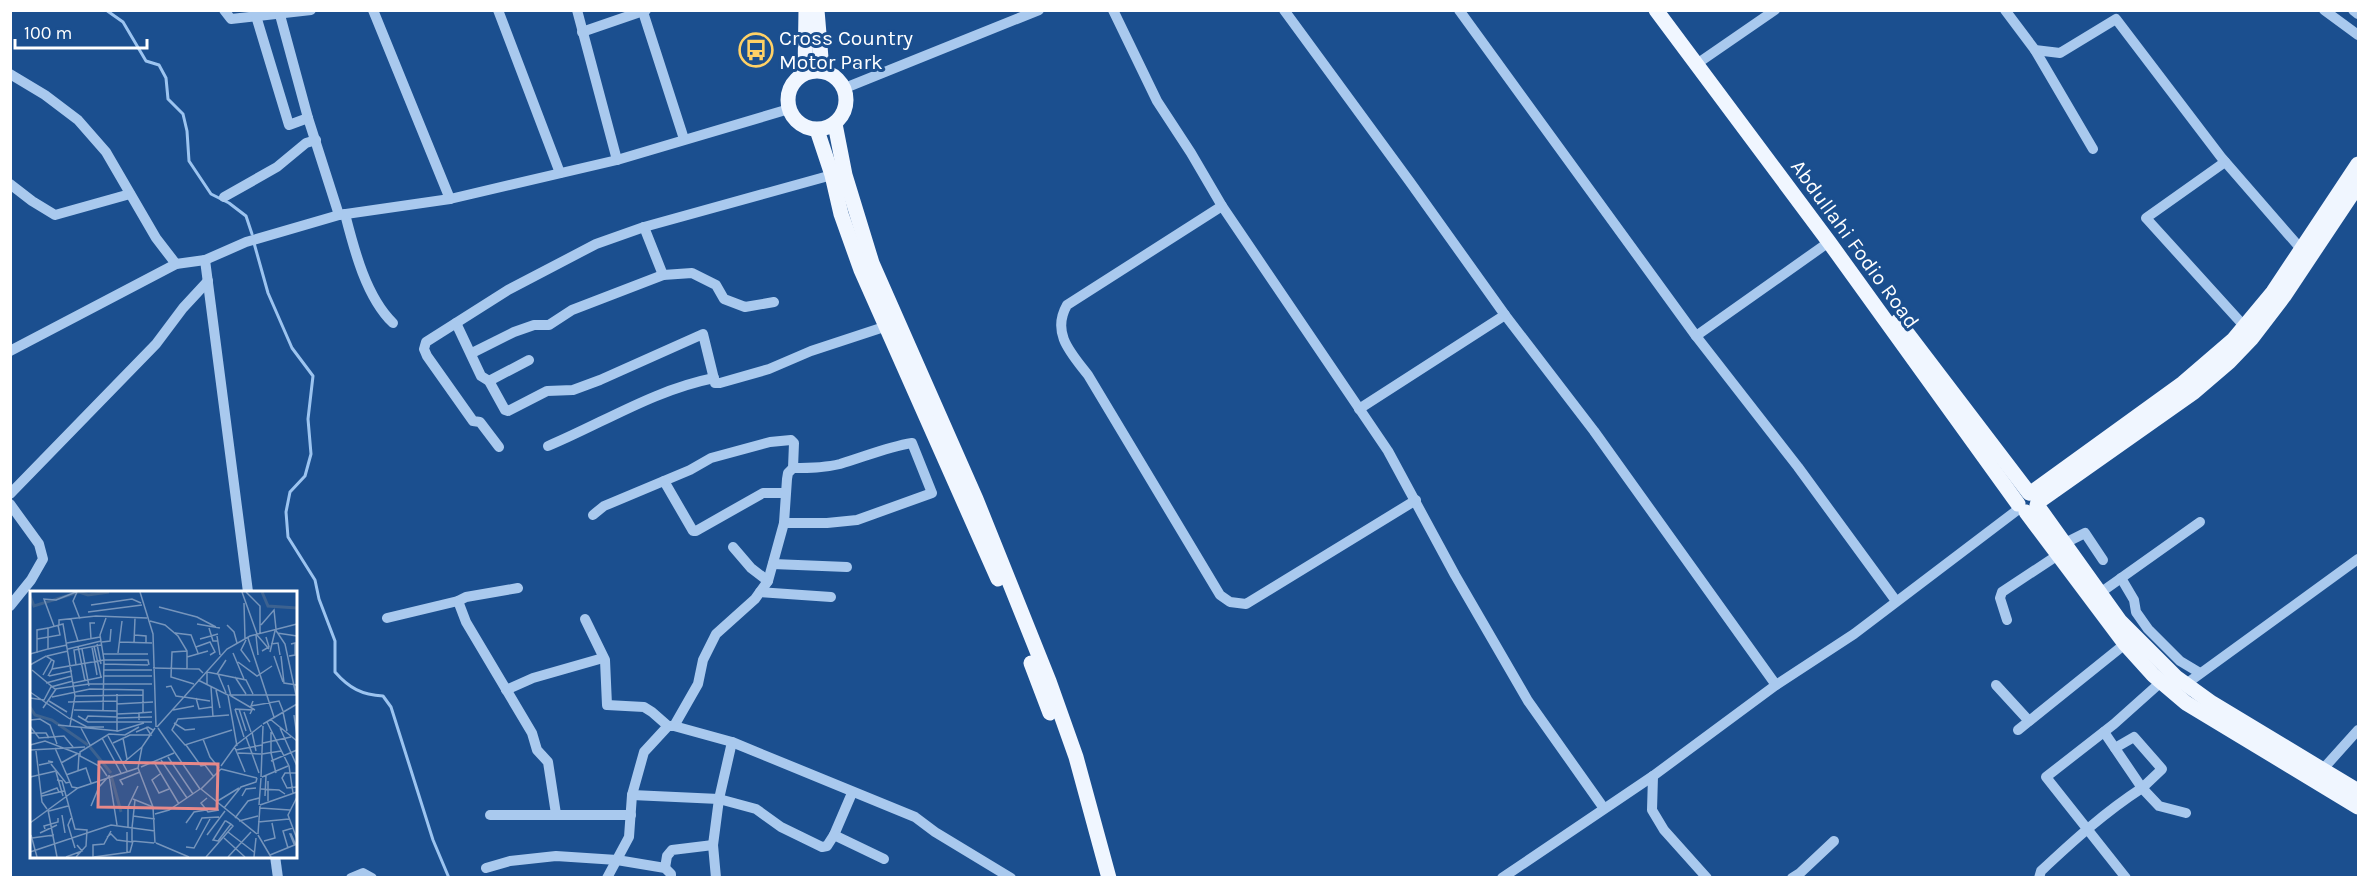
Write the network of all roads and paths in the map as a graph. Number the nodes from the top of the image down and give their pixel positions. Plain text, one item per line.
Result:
1 (224, 10) edge
2 (311, 10) edge
3 (373, 10) edge
4 (498, 10) edge
5 (577, 10) edge
6 (806, 10) edge
7 (817, 10) edge
8 (1039, 10) edge
9 (1113, 10) edge
10 (1284, 10) edge
11 (1459, 10) edge
12 (1656, 10) edge
13 (1665, 10) edge
14 (1775, 10) edge
15 (2005, 10) edge
16 (2324, 10) edge
17 (2353, 10) edge
18 (645, 11) edge
19 (2358, 14) edge
20 (280, 15) junction
21 (256, 16) junction
22 (582, 32) junction
23 (2358, 34) edge
24 (2035, 50) junction
25 (1701, 61) junction
26 (822, 70) junction
27 (805, 73) junction
28 (10, 74) edge
29 (845, 88) junction
30 (789, 109) junction
31 (308, 118) junction
32 (835, 124) junction
33 (817, 130) junction
34 (684, 140) junction
35 (316, 141) junction
36 (2093, 148) dead end
37 (616, 160) junction
38 (2225, 162) junction
39 (2358, 164) edge
40 (560, 174) junction
41 (832, 175) junction
42 (10, 184) edge
43 (2358, 185) edge
44 (130, 194) junction
45 (224, 197) dead end
46 (450, 200) junction
47 (1222, 206) junction
48 (342, 215) junction
49 (644, 228) junction
50 (1829, 242) junction
51 (2301, 249) junction
52 (205, 260) junction
53 (176, 264) junction
54 (663, 275) junction
55 (208, 281) junction
56 (774, 302) dead end
57 (1505, 315) junction
58 (393, 322) dead end
59 (456, 323) junction
60 (887, 326) junction
61 (2245, 327) junction
62 (1696, 336) junction
63 (10, 351) edge
64 (472, 353) junction
65 (529, 360) dead end
66 (714, 378) junction
67 (489, 381) junction
68 (1359, 409) junction
69 (548, 446) dead end
70 (499, 447) dead end
71 (793, 468) junction
72 (664, 481) junction
73 (785, 493) junction
74 (10, 494) edge
75 (1416, 500) junction
76 (2028, 502) junction
77 (10, 504) edge
78 (592, 515) dead end
79 (2200, 522) dead end
80 (784, 523) junction
81 (734, 547) dead end
82 (2061, 549) junction
83 (2358, 559) edge
84 (2103, 560) dead end
85 (773, 564) junction
86 (848, 567) dead end
87 (2121, 578) junction
88 (768, 581) junction
89 (518, 588) dead end
90 (248, 591) edge
91 (760, 592) junction
92 (2100, 593) junction
93 (831, 597) dead end
94 (458, 601) junction
95 (1896, 601) junction
96 (10, 606) edge
97 (387, 618) dead end
98 (585, 619) dead end
99 (2007, 620) dead end
100 (2125, 644) junction
101 (603, 658) junction
102 (2200, 673) junction
103 (2161, 682) junction
104 (2186, 684) junction
105 (1996, 685) dead end
106 (1776, 686) junction
107 (506, 690) junction
108 (2029, 721) junction
109 (671, 726) junction
110 (2018, 730) dead end
111 (2358, 730) edge
112 (2104, 732) junction
113 (732, 742) junction
114 (2115, 748) junction
115 (2323, 769) junction
116 (1653, 776) junction
117 (2142, 788) junction
118 (2358, 791) edge
119 (852, 793) junction
120 (632, 795) junction
121 (719, 799) junction
122 (1603, 807) junction
123 (2358, 807) edge
124 (2186, 813) dead end
125 (556, 814) junction
126 (490, 815) dead end
127 (631, 815) junction
128 (2087, 828) junction
129 (834, 835) junction
130 (1834, 842) dead end
131 (713, 845) junction
132 (275, 858) edge
133 (884, 859) dead end
134 (617, 860) junction
135 (486, 868) dead end
136 (668, 873) edge
137 (278, 878) edge
138 (351, 878) edge
139 (372, 878) edge
140 (607, 878) edge
141 (716, 878) edge
142 (1011, 878) edge
143 (1099, 878) edge
144 (1109, 878) edge
145 (1502, 878) edge
146 (1707, 878) edge
147 (1792, 878) edge
148 (2038, 878) edge
149 (2126, 878) edge

1 - 21 street
2 - 20 street
3 - 46 street
4 - 40 street
5 - 22 street
6 - 27 main road
7 - 26 main road
8 - 29 street
9 - 47 street
10 - 57 street
11 - 62 street
12 - 50 main road, Abdullahi Fodio Road
13 - 25 main road, Abdullahi Fodio Road
14 - 25 street
15 - 24 street
16 - 23 street
17 - 19 street
18 - 22 street
18 - 34 street
20 - 21 street
20 - 31 street
21 - 31 street
22 - 37 street
24 - 36 street
24 - 38 street
25 - 76 main road, Abdullahi Fodio Road
26 - 27 main road
26 - 29 main road
27 - 30 main road
28 - 44 street
29 - 32 main road
30 - 33 main road
30 - 34 street
31 - 35 street
32 - 33 main road
32 - 144 main road
33 - 41 main road
34 - 37 street
35 - 45 street
35 - 48 street
37 - 40 street
38 - 51 street
38 - 61 street
39 - 51 main road
40 - 46 street
41 - 49 street
41 - 60 main road
42 - 44 street
43 - 76 main road
44 - 53 street
46 - 48 street
47 - 68 street
47 - 75 street
48 - 52 street
48 - 58 street
49 - 54 street
49 - 59 street
50 - 62 street
50 - 76 main road, Abdullahi Fodio Road
51 - 61 main road
52 - 53 street
52 - 55 street
53 - 63 street
54 - 56 street
54 - 64 street
55 - 74 street
55 - 90 street
57 - 68 street
57 - 106 street
59 - 64 street
59 - 70 street
60 - 66 street
60 - 143 main road
61 - 76 main road
62 - 95 street
64 - 67 street
65 - 67 street
66 - 67 street
66 - 69 street
68 - 75 street
71 - 72 street
71 - 73 street
71 - 80 street
72 - 73 street
72 - 78 street
73 - 80 street
75 - 122 street
76 - 82 main road, Abdullahi Fodio Road
76 - 95 street
77 - 96 street
79 - 87 street
80 - 85 street
81 - 88 street
82 - 84 street
82 - 92 main road, Abdullahi Fodio Road
82 - 99 street
82 - 100 main road, Abdullahi Fodio Road
83 - 102 street
85 - 86 street
85 - 88 street
87 - 92 street
87 - 102 street
88 - 91 street
89 - 94 street
91 - 93 street
91 - 109 street
92 - 104 main road, Abdullahi Fodio Road
94 - 97 street
94 - 107 street
95 - 106 street
98 - 101 street
100 - 103 main road, Abdullahi Fodio Road
100 - 108 street
101 - 107 street
101 - 109 street
102 - 104 street
103 - 112 street
103 - 123 main road, Abdullahi Fodio Road
104 - 115 main road, Abdullahi Fodio Road
105 - 108 street
106 - 116 street
107 - 125 street
108 - 110 street
109 - 113 street
109 - 120 street
111 - 115 street
112 - 114 street
112 - 128 street
113 - 119 street
113 - 121 street
114 - 117 street
114 - 117 street
115 - 118 main road, Abdullahi Fodio Road
116 - 122 street
116 - 146 street
117 - 124 street
117 - 128 street
119 - 129 street
119 - 142 street
120 - 121 street
120 - 127 street
121 - 129 street
121 - 131 street
122 - 145 street
125 - 126 street
125 - 127 street
127 - 134 street
128 - 148 street
128 - 149 street
129 - 133 street
130 - 147 street
131 - 136 street
131 - 141 street
132 - 137 street
134 - 135 street
134 - 136 street
134 - 140 street
138 - 139 street

